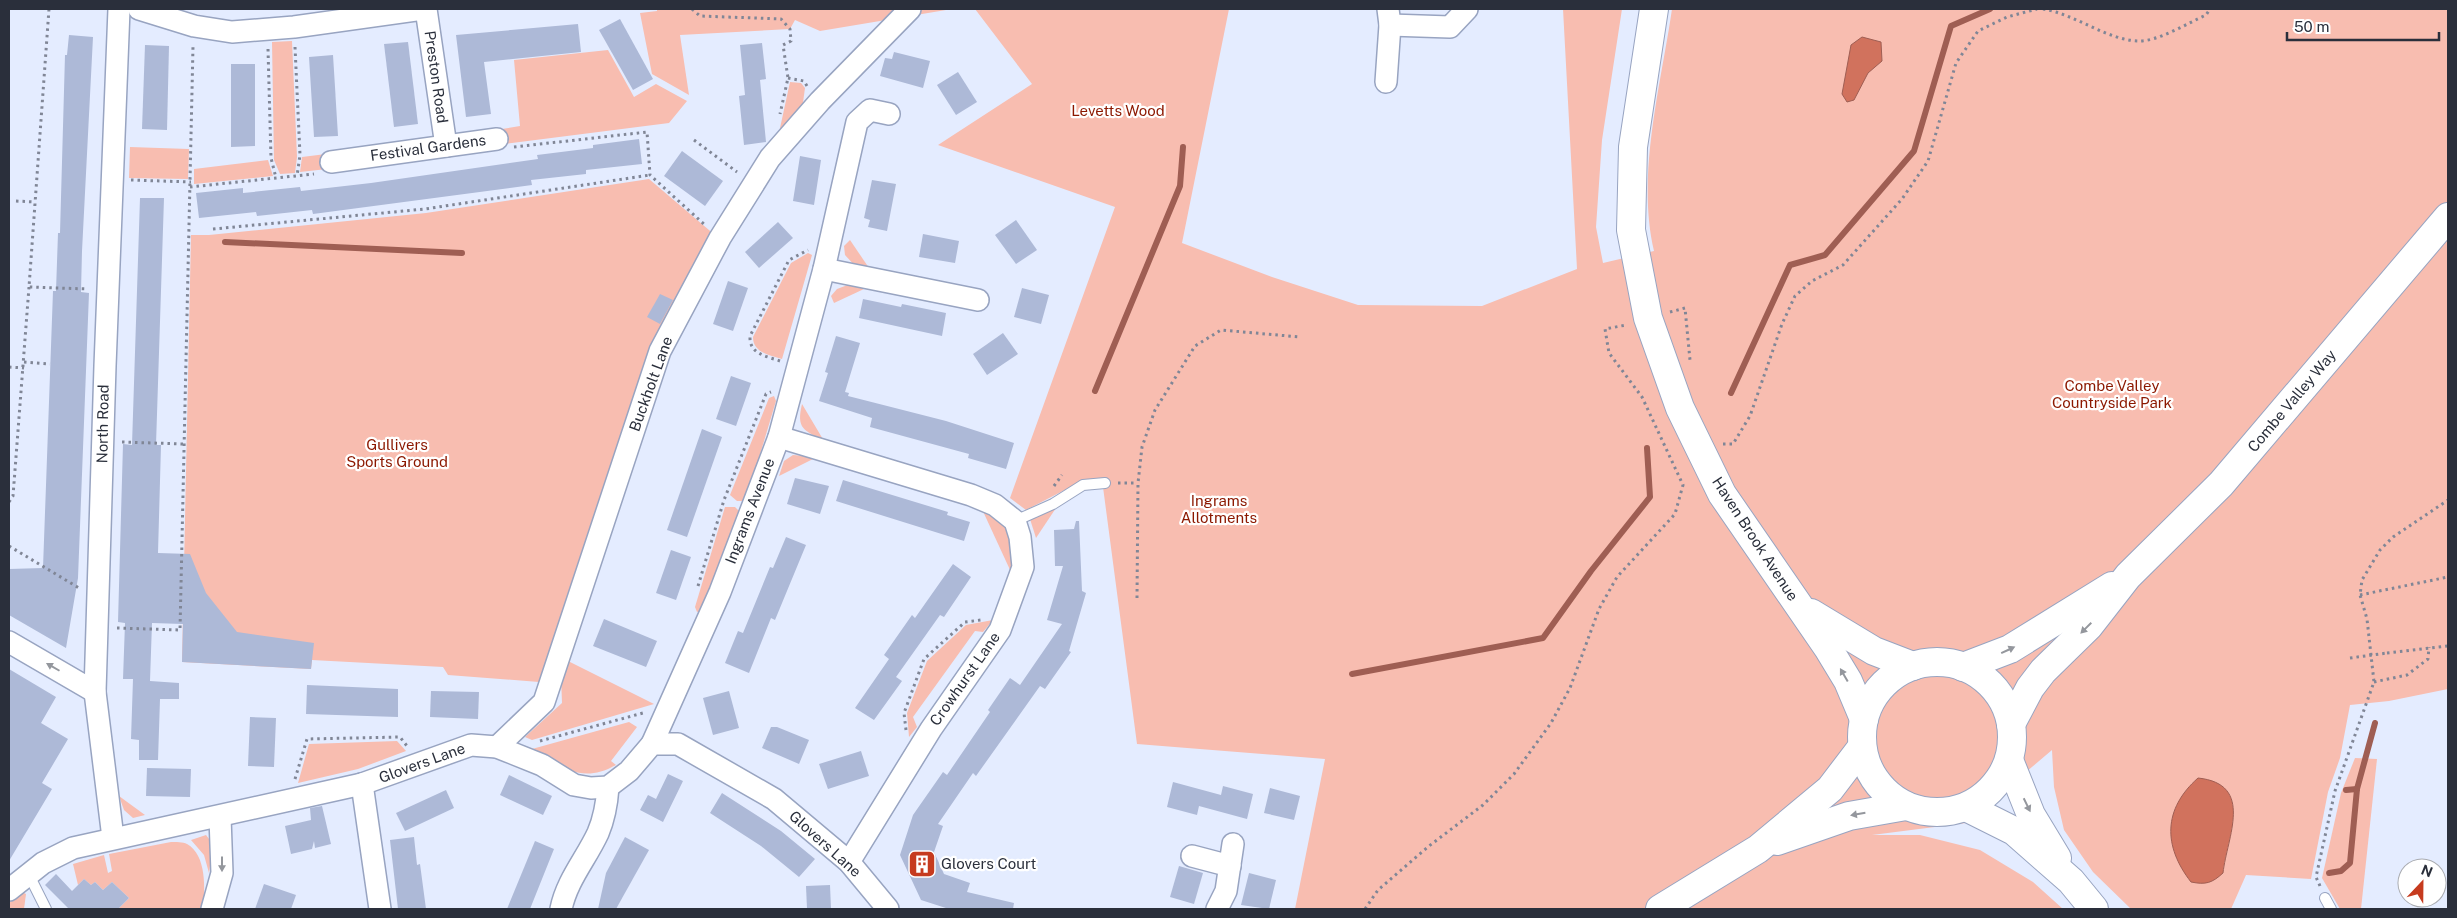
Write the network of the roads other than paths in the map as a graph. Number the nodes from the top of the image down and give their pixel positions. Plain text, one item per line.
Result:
1 (119, 9) edge
2 (139, 9) edge
3 (424, 9) edge
4 (910, 9) edge
5 (1467, 9) edge
6 (1654, 9) edge
7 (1389, 17) edge
8 (1386, 82) dead end
9 (889, 114) dead end
10 (497, 139) road end
11 (446, 146) junction
12 (332, 162) road end
13 (2448, 217) edge
14 (826, 260) junction
15 (978, 300) dead end
16 (779, 437) junction
17 (1105, 483) dead end
18 (1015, 521) junction
19 (2128, 576) junction
20 (1799, 606) junction
21 (9, 642) edge
22 (1913, 666) junction
23 (1963, 667) junction
24 (95, 692) junction
25 (1864, 719) junction
26 (2011, 724) junction
27 (652, 744) junction
28 (497, 747) junction
29 (1862, 747) junction
30 (2009, 760) junction
31 (362, 784) junction
32 (608, 787) junction
33 (1906, 806) junction
34 (1966, 807) junction
35 (220, 817) junction
36 (113, 838) junction
37 (1233, 844) dead end
38 (1758, 849) junction
39 (1192, 856) dead end
40 (849, 862) junction
41 (1230, 866) junction
42 (28, 873) junction
43 (2071, 881) junction
44 (9, 890) edge
45 (2325, 898) road end
46 (46, 909) edge
47 (212, 909) edge
48 (380, 909) edge
49 (561, 909) edge
50 (888, 909) edge
51 (1217, 909) edge
52 (1660, 909) edge
53 (2094, 909) edge
54 (2331, 909) edge

1 - 24 street, North Road
2 - 3 street, Preston Road
3 - 11 street, Preston Road
4 - 28 street, Buckholt Lane
5 - 7 street
6 - 20 main road, Haven Brook Avenue
7 - 8 street
9 - 14 street, Ingrams Avenue
10 - 11 street, Festival Gardens
11 - 12 street, Festival Gardens
13 - 19 main road, Combe Valley Way
14 - 15 street
14 - 16 street, Ingrams Avenue
16 - 18 street
16 - 27 street, Ingrams Avenue
17 - 18 lane
18 - 40 street, Crowhurst Lane
23 -> 19 main road, Combe Valley Way
19 -> 26 main road, Combe Valley Way
20 - 22 main road, Haven Brook Avenue
25 -> 20 main road, Haven Brook Avenue
24 -> 21 street
22 - 23 main road
22 - 25 main road
23 - 26 main road
24 - 36 street, North Road
25 - 29 main road
26 - 30 main road
27 - 32 street
27 - 40 street, Glovers Lane
28 - 31 street, Glovers Lane
28 - 32 street, Glovers Lane
29 - 33 main road
29 - 38 main road
30 - 34 main road
30 -> 43 main road
31 - 35 street, Glovers Lane
31 - 48 street
32 - 49 street
33 - 34 main road
33 -> 38 main road
34 - 43 main road
35 - 36 street, Glovers Lane
35 -> 47 street
36 - 42 street, Glovers Lane
37 - 41 street
38 - 52 main road
39 - 41 street
40 - 50 street, Glovers Lane
41 - 51 street
42 - 44 street, Glovers Lane
42 - 46 lane
43 - 53 main road
45 - 54 lane

